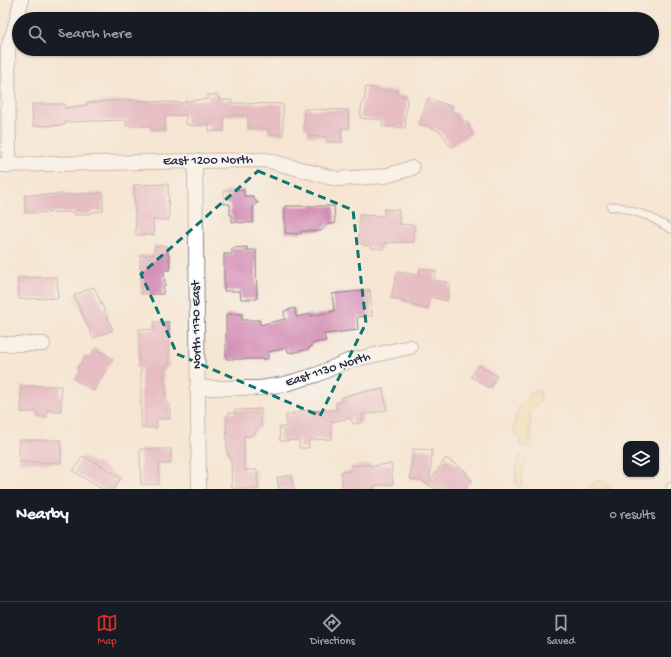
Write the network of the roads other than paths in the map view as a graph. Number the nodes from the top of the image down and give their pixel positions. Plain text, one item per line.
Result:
1 (21, 0) edge
2 (19, 12) edge
3 (12, 34) edge
4 (195, 161) junction
5 (5, 166) edge
6 (412, 168) dead end
7 (611, 207) dead end
8 (671, 229) edge
9 (0, 344) edge
10 (43, 344) dead end
11 (410, 347) dead end
12 (197, 388) junction
13 (671, 486) edge
14 (199, 489) edge
15 (670, 489) edge

1 - 2 street
3 - 5 street
4 - 5 street, East 1200 North
4 - 6 street, East 1200 North
4 - 12 street, North 1170 East
7 - 8 lane
9 - 10 street
11 - 12 street, East 1130 North
12 - 14 street, North 1170 East
13 - 15 lane

